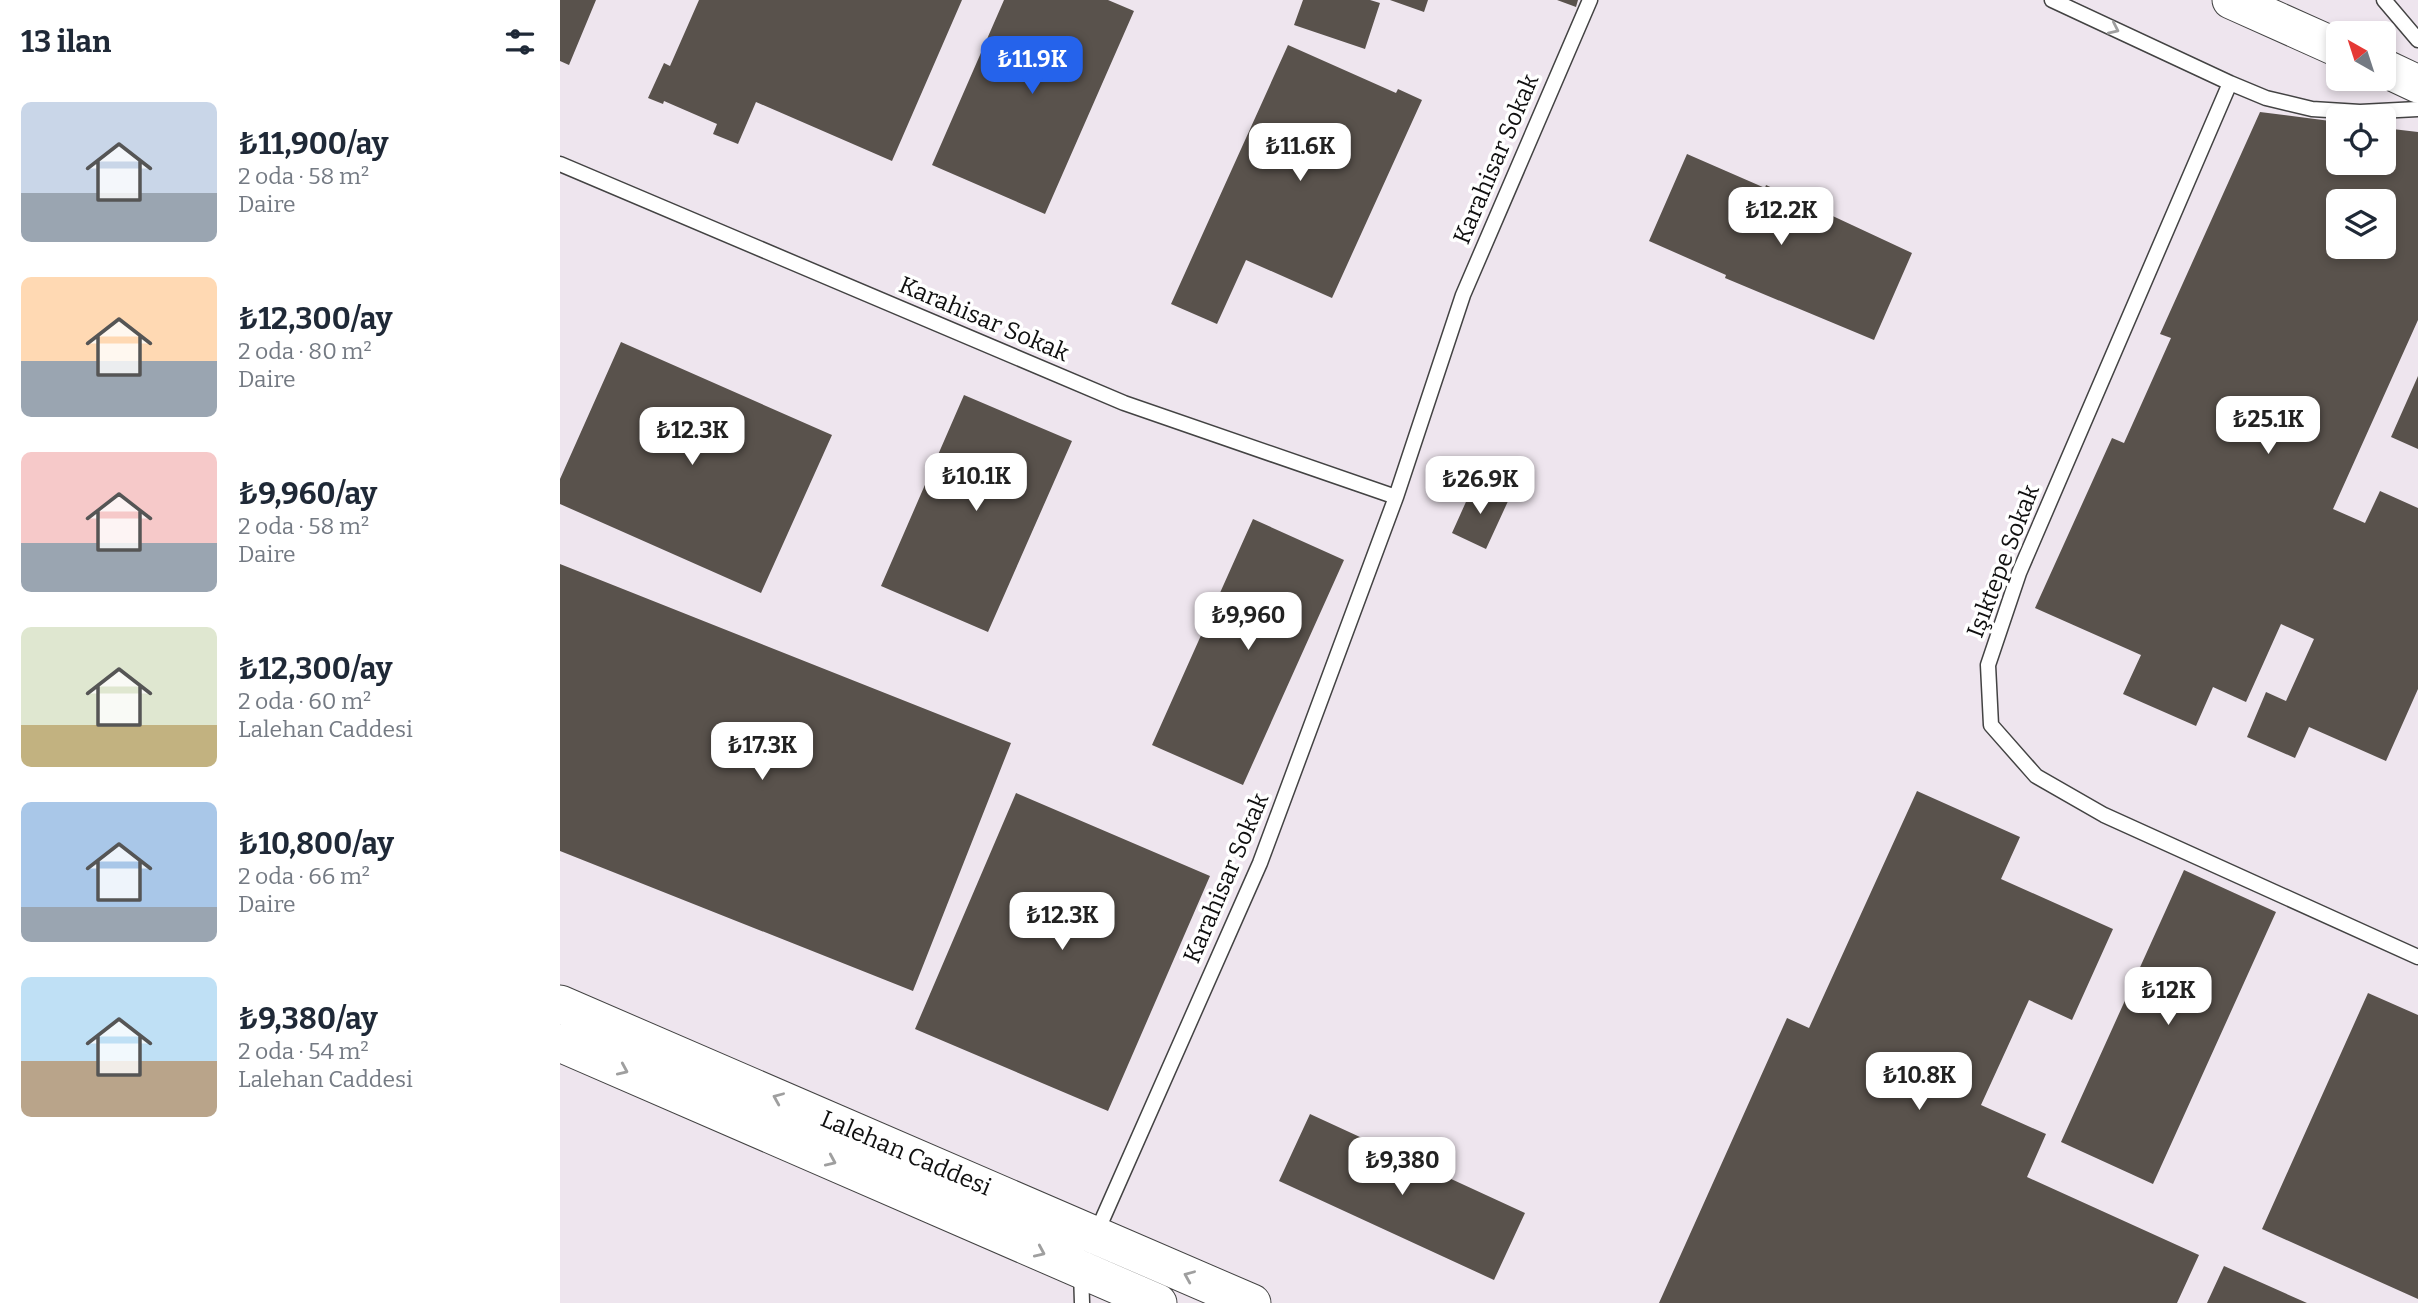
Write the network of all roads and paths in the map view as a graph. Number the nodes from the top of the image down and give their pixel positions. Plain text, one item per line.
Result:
1 (1590, 0) edge
2 (2052, 0) edge
3 (2231, 0) edge
4 (2384, 0) edge
5 (2418, 40) edge
6 (2326, 43) edge
7 (2396, 74) edge
8 (2230, 83) junction
9 (2418, 84) edge
10 (2418, 109) edge
11 (560, 164) edge
12 (1396, 497) junction
13 (2418, 957) edge
14 (560, 1004) edge
15 (560, 1043) edge
16 (1087, 1263) edge
17 (1158, 1303) edge
18 (1252, 1303) edge

1 - 12 lane, Karahisar Sokak
2 -> 8 lane
3 - 6 street
4 - 5 lane
7 - 9 street
8 - 10 lane
8 - 13 lane, Işıktepe Sokak
11 - 12 lane, Karahisar Sokak
12 - 16 lane, Karahisar Sokak
16 -> 14 street, Lalehan Caddesi
15 -> 16 street, Lalehan Caddesi
16 - 17 street, Lalehan Caddesi
18 -> 16 street, Lalehan Caddesi

